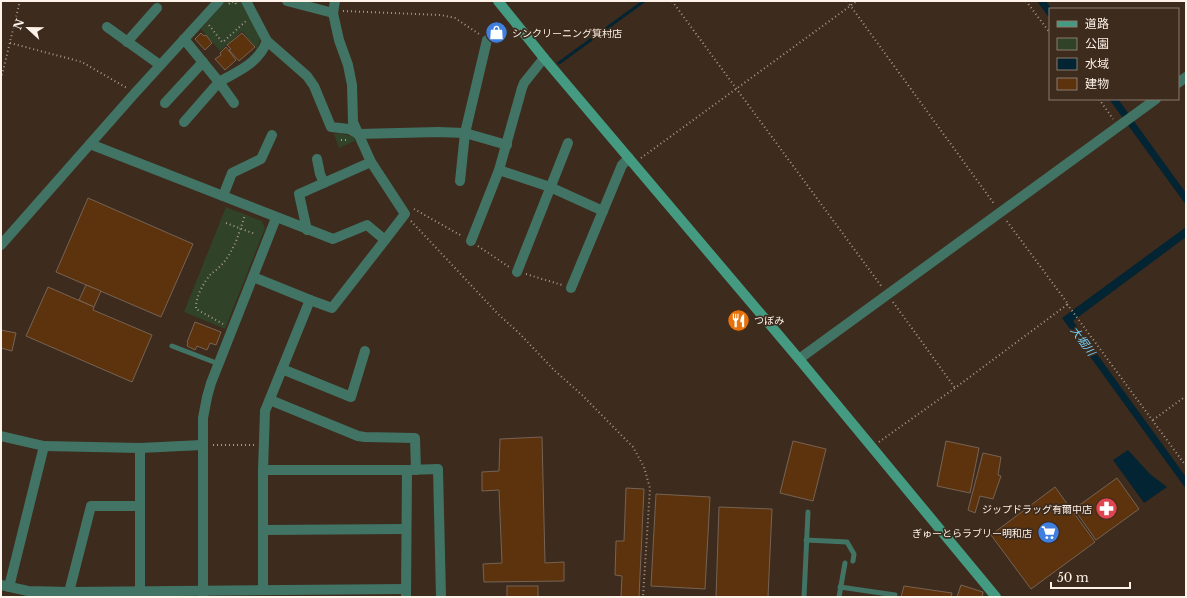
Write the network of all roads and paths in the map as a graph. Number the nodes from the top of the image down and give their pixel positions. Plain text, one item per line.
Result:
1 (20, 1) edge
2 (287, 1) edge
3 (335, 1) edge
4 (498, 1) edge
5 (672, 1) edge
6 (847, 1) edge
7 (857, 1) edge
8 (1026, 1) edge
9 (223, 4) edge
10 (242, 5) edge
11 (850, 6) junction
12 (157, 8) dead end
13 (334, 13) junction
14 (242, 15) dead end
15 (256, 20) junction
16 (213, 21) dead end
17 (246, 21) junction
18 (206, 22) junction
19 (107, 27) dead end
20 (1049, 32) edge
21 (184, 39) junction
22 (487, 40) joint
23 (127, 42) junction
24 (267, 42) junction
25 (10, 43) junction
26 (544, 58) junction
27 (203, 62) junction
28 (160, 65) junction
29 (1, 79) edge
30 (219, 82) junction
31 (736, 89) junction
32 (135, 93) junction
33 (1100, 100) edge
34 (1155, 100) edge
35 (165, 103) dead end
36 (234, 103) dead end
37 (184, 122) dead end
38 (1119, 126) junction
39 (465, 133) junction
40 (358, 134) junction
41 (272, 135) dead end
42 (568, 143) dead end
43 (90, 144) junction
44 (507, 145) junction
45 (317, 159) dead end
46 (631, 161) junction
47 (371, 162) junction
48 (499, 170) junction
49 (460, 181) dead end
50 (324, 183) junction
51 (550, 187) junction
52 (222, 196) junction
53 (249, 207) junction
54 (603, 211) junction
55 (405, 214) junction
56 (1003, 215) junction
57 (276, 218) junction
58 (226, 223) dead end
59 (241, 228) junction
60 (307, 230) junction
61 (254, 234) dead end
62 (385, 240) junction
63 (471, 241) junction
64 (1, 245) edge
65 (518, 272) junction
66 (253, 277) junction
67 (571, 288) joint
68 (888, 295) junction
69 (310, 300) junction
70 (1068, 304) junction
71 (233, 329) junction
72 (172, 346) dead end
73 (365, 351) dead end
74 (799, 359) junction
75 (219, 364) junction
76 (282, 369) junction
77 (955, 388) junction
78 (1186, 396) edge
79 (270, 400) junction
80 (1153, 420) junction
81 (1, 436) edge
82 (263, 444) junction
83 (202, 445) junction
84 (44, 446) junction
85 (872, 447) junction
86 (140, 448) junction
87 (1186, 466) edge
88 (263, 470) junction
89 (412, 470) junction
90 (139, 506) junction
91 (808, 512) dead end
92 (406, 529) junction
93 (263, 530) junction
94 (806, 540) junction
95 (853, 561) dead end
96 (845, 563) dead end
97 (5, 586) edge
98 (840, 587) junction
99 (263, 590) junction
100 (140, 591) junction
101 (69, 592) junction
102 (203, 593) edge
103 (406, 593) edge
104 (895, 595) dead end
105 (441, 597) edge
106 (643, 597) edge
107 (804, 597) edge
108 (839, 597) edge
109 (996, 597) edge

1 - 25 path
2 - 13 street
3 - 13 street
4 - 26 street
5 - 31 path
6 - 11 path
7 - 11 path
8 - 20 path
9 - 10 path
9 - 18 street
10 - 15 street
11 - 31 path
11 - 56 path
12 - 23 street
13 - 22 path
13 - 40 street
14 - 17 path
15 - 17 path
15 - 24 street
16 - 18 path
17 - 18 path
18 - 21 street
19 - 23 street
21 - 27 street
21 - 28 street
22 - 39 street
23 - 28 street
24 - 30 street
24 - 40 street
25 - 29 path
25 - 32 path
26 - 44 street
26 - 46 street
27 - 30 street
27 - 35 street
28 - 32 street
30 - 36 street
30 - 37 street
31 - 46 path
31 - 68 path
32 - 43 street
33 - 38 path
34 - 38 street
38 - 56 street
39 - 40 street
39 - 44 street
39 - 49 street
40 - 47 street
41 - 52 street
42 - 51 street
43 - 52 street
43 - 64 street
44 - 48 street
45 - 50 street
46 - 54 street
46 - 74 street
47 - 50 street
47 - 55 street
48 - 51 street
48 - 63 street
50 - 60 street
51 - 54 street
51 - 65 street
52 - 53 street
53 - 57 street
53 - 59 path
54 - 67 street
55 - 62 street
55 - 63 path
55 - 106 path
56 - 68 street
56 - 70 path
57 - 60 street
57 - 66 street
58 - 59 path
59 - 61 path
59 - 71 path
60 - 62 street
62 - 69 street
63 - 65 path
65 - 67 path
66 - 69 street
66 - 71 street
68 - 74 street
68 - 77 path
69 - 76 street
70 - 77 path
70 - 80 path
71 - 75 street
72 - 75 lane
73 - 76 street
74 - 85 street
75 - 83 street
76 - 79 street
77 - 85 path
78 - 80 path
79 - 82 street
79 - 89 street
80 - 87 path
81 - 84 street
82 - 83 path
82 - 88 street
83 - 86 street
83 - 102 street
84 - 86 street
84 - 97 street
85 - 109 street
86 - 90 street
88 - 89 street
88 - 93 street
89 - 92 street
89 - 105 street
90 - 100 street
90 - 101 street
91 - 94 lane
92 - 93 street
92 - 103 street
93 - 99 street
94 - 95 lane
94 - 107 lane
96 - 98 lane
97 - 101 street
98 - 104 lane
98 - 108 lane
99 - 102 street
99 - 103 street
100 - 101 street
100 - 102 street

